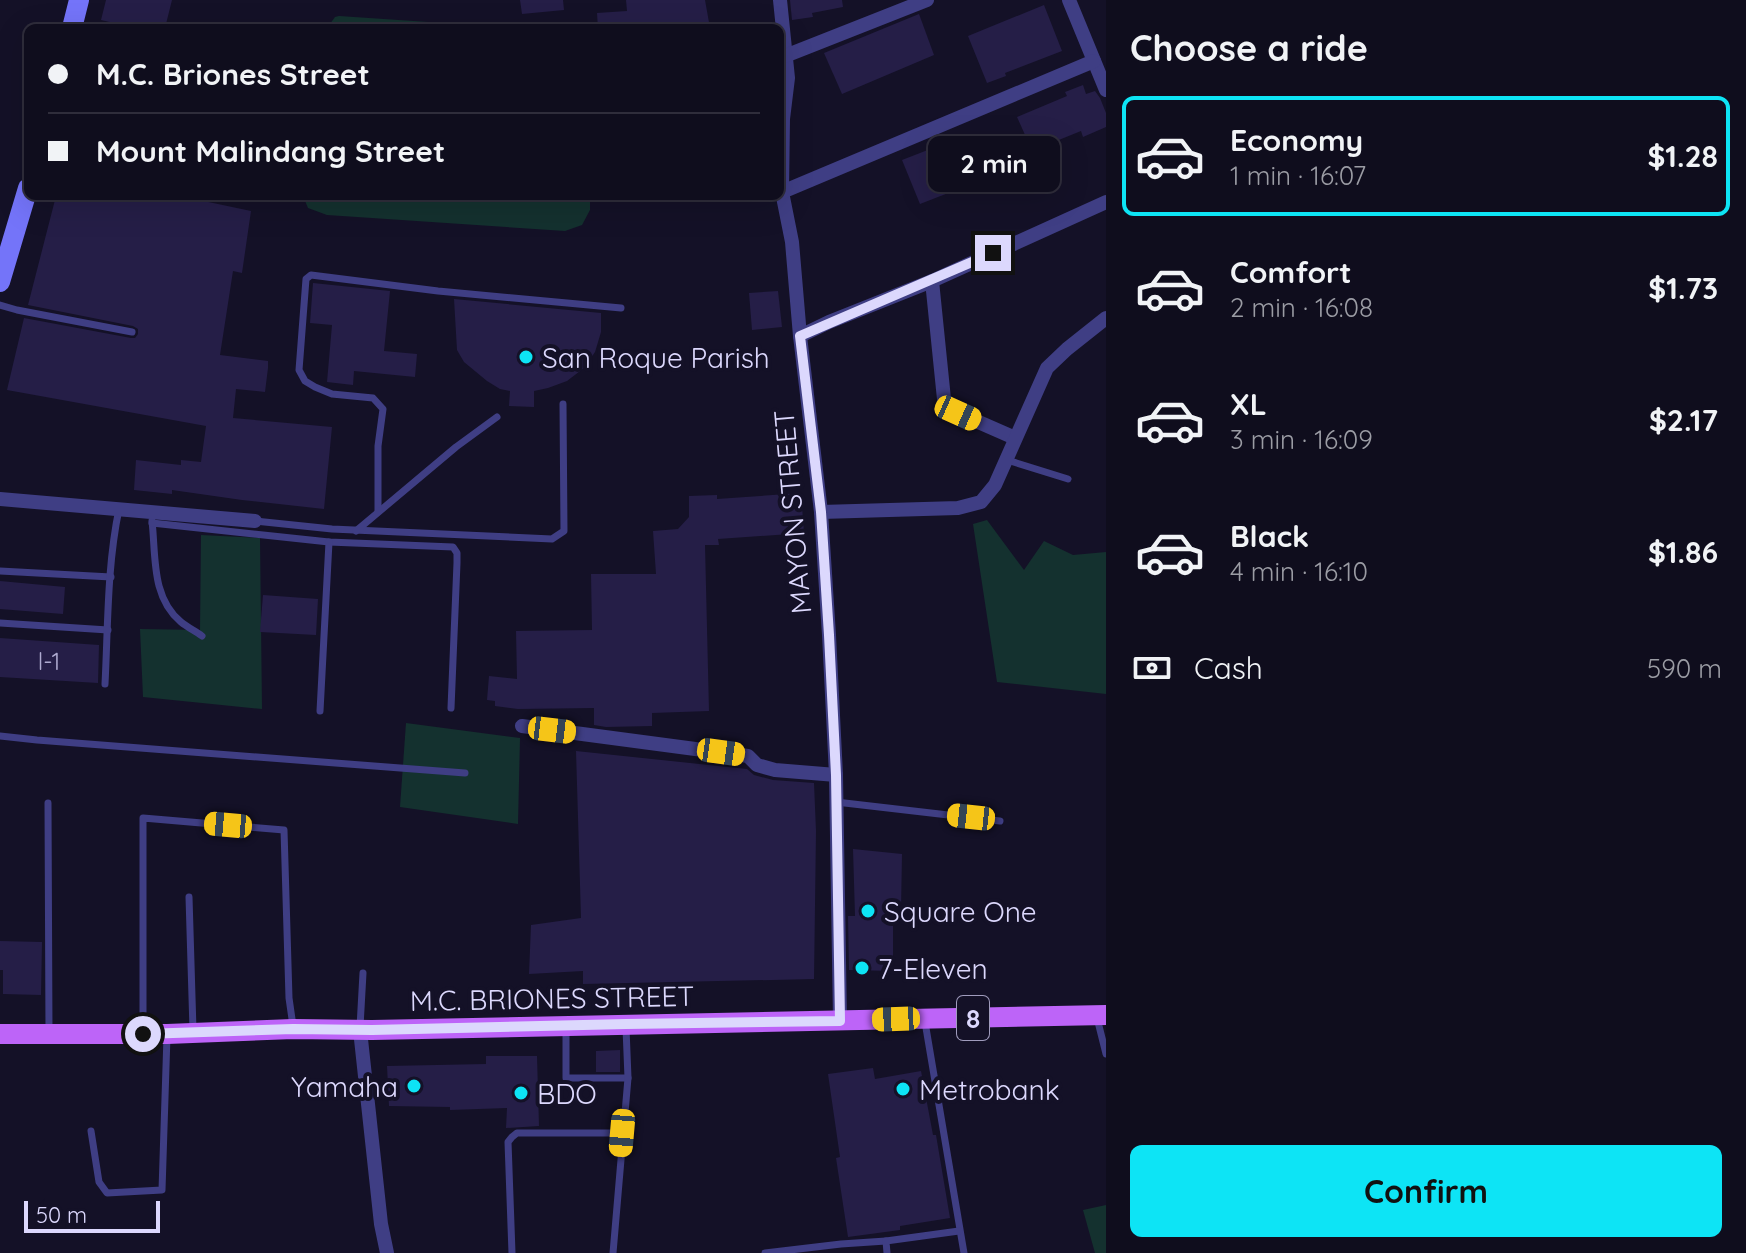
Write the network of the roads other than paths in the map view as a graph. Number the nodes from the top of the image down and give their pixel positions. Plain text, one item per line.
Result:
1 (79, 0) edge
2 (780, 0) edge
3 (927, 0) edge
4 (1069, 0) edge
5 (73, 24) edge
6 (782, 24) edge
7 (784, 45) edge
8 (785, 56) junction
9 (1094, 61) junction
10 (1106, 90) edge
11 (784, 101) edge
12 (784, 191) edge
13 (24, 200) edge
14 (784, 200) edge
15 (1106, 202) edge
16 (932, 281) junction
17 (0, 282) edge
18 (0, 305) edge
19 (621, 308) dead end
20 (1106, 318) edge
21 (132, 332) dead end
22 (800, 336) junction
23 (563, 404) dead end
24 (497, 417) dead end
25 (1015, 438) junction
26 (1007, 460) junction
27 (1068, 479) dead end
28 (0, 499) edge
29 (119, 509) junction
30 (378, 511) junction
31 (821, 512) junction
32 (152, 517) junction
33 (255, 521) joint
34 (356, 531) junction
35 (329, 542) junction
36 (0, 571) edge
37 (111, 577) junction
38 (0, 623) edge
39 (108, 630) junction
40 (202, 636) dead end
41 (105, 684) dead end
42 (451, 708) dead end
43 (320, 711) dead end
44 (522, 726) dead end
45 (0, 736) edge
46 (465, 773) dead end
47 (836, 775) junction
48 (836, 802) junction
49 (48, 803) dead end
50 (1000, 821) dead end
51 (189, 897) dead end
52 (363, 973) dead end
53 (1101, 1015) edge
54 (924, 1019) junction
55 (840, 1021) junction
56 (626, 1024) junction
57 (566, 1025) junction
58 (293, 1029) junction
59 (360, 1030) junction
60 (193, 1032) junction
61 (3, 1034) edge
62 (49, 1034) junction
63 (143, 1034) junction
64 (167, 1034) junction
65 (1106, 1054) edge
66 (628, 1078) junction
67 (91, 1131) dead end
68 (622, 1133) junction
69 (959, 1231) junction
70 (886, 1241) junction
71 (387, 1253) edge
72 (512, 1253) edge
73 (613, 1253) edge
74 (765, 1253) edge
75 (887, 1253) edge
76 (964, 1253) edge

1 - 5 main road
2 - 6 street, MAYON STREET
3 - 8 street
4 - 9 street
7 - 8 street, MAYON STREET
8 - 11 street, MAYON STREET
9 - 10 street
9 - 12 street
13 - 17 main road
14 - 22 street, MAYON STREET
15 - 16 street
16 - 22 street
16 - 25 street
18 - 21 lane
19 - 30 lane
20 - 25 street
22 - 31 street, MAYON STREET
23 - 34 lane
24 - 30 lane
25 - 26 street
26 - 27 lane
26 - 31 street
28 - 29 street
29 - 32 street
29 - 37 lane
30 - 34 lane
31 - 47 street, MAYON STREET
32 - 33 street
32 - 35 lane
32 - 40 lane
33 - 34 lane
35 - 42 lane
35 - 43 lane
36 - 37 lane
37 - 39 lane
38 - 39 lane
39 - 41 lane
44 - 47 street
45 - 46 lane
47 - 48 street, MAYON STREET
48 - 50 lane
48 - 55 street, MAYON STREET
49 - 62 lane
51 - 60 lane
52 - 59 lane
53 - 54 main road, M.C. BRIONES STREET / 8
53 - 65 lane
54 - 55 main road, M.C. BRIONES STREET / 8
54 - 69 lane
55 - 56 main road, M.C. BRIONES STREET / 8
56 - 57 main road, M.C. BRIONES STREET / 8
56 - 66 lane
57 - 59 main road, M.C. BRIONES STREET / 8
57 - 66 lane
58 - 59 main road, M.C. BRIONES STREET / 8
58 - 60 main road, M.C. BRIONES STREET / 8
58 - 63 lane
59 - 71 street
60 - 64 main road, M.C. BRIONES STREET / 8
61 - 62 main road, M.C. BRIONES STREET / 8
62 - 63 main road, M.C. BRIONES STREET / 8
63 - 64 main road, M.C. BRIONES STREET / 8
64 - 67 lane
66 - 68 lane
68 - 72 lane
68 - 73 lane
69 - 70 lane
69 - 76 lane
70 - 74 lane
70 - 75 lane

